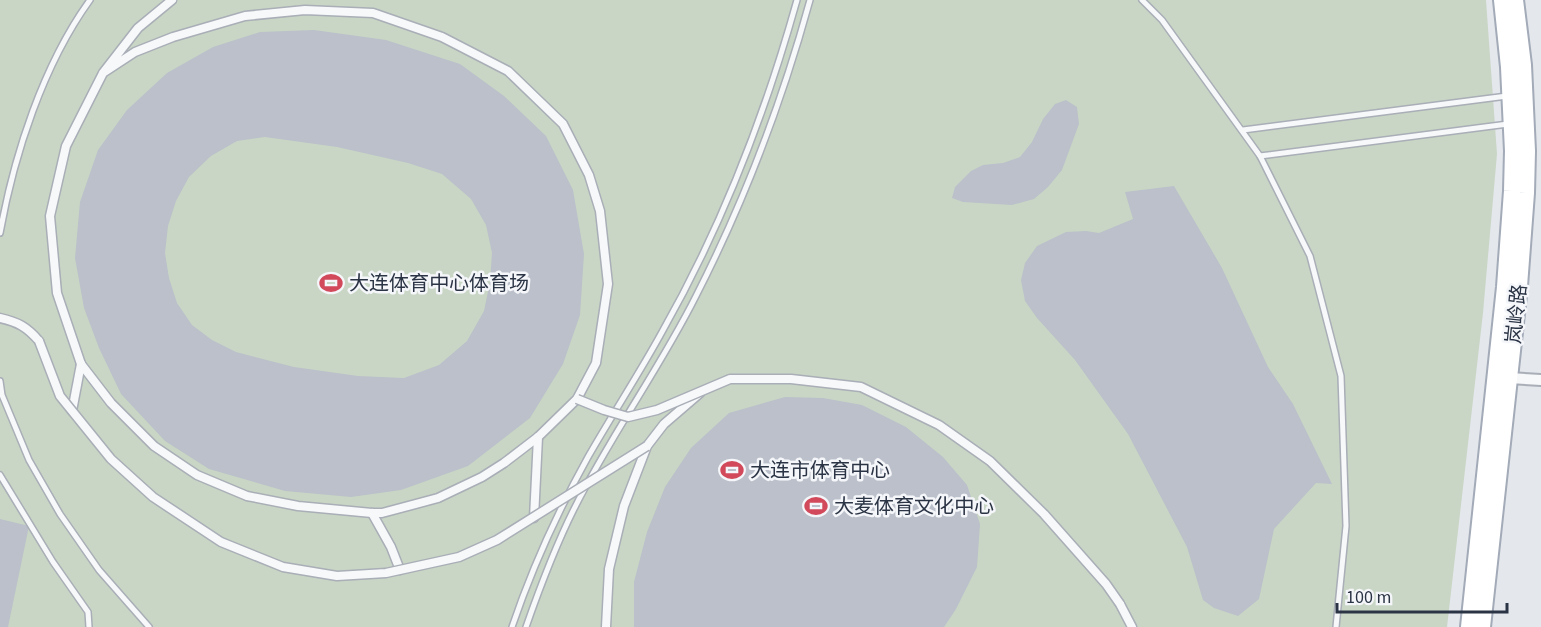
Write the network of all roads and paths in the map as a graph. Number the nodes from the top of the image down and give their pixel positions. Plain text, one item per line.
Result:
1 (90, 0) edge
2 (172, 0) edge
3 (797, 0) edge
4 (810, 0) edge
5 (1142, 0) edge
6 (1502, 0) edge
7 (1515, 0) edge
8 (103, 73) junction
9 (1517, 94) junction
10 (1518, 122) junction
11 (1243, 130) junction
12 (1260, 156) junction
13 (0, 233) edge
14 (0, 318) edge
15 (81, 364) junction
16 (1509, 378) junction
17 (1541, 380) edge
18 (0, 381) edge
19 (700, 393) junction
20 (577, 399) junction
21 (72, 411) junction
22 (538, 437) junction
23 (647, 446) junction
24 (0, 475) edge
25 (372, 513) junction
26 (534, 518) junction
27 (400, 570) junction
28 (89, 627) edge
29 (149, 627) edge
30 (512, 627) edge
31 (526, 627) edge
32 (606, 627) edge
33 (1132, 627) edge
34 (1336, 627) edge
35 (1469, 627) edge
36 (1482, 627) edge

1 - 13 lane
2 - 8 street
3 - 30 lane
4 - 31 lane
5 - 11 lane
6 - 9 main road, 岚岭路
7 - 9 main road, 岚岭路
8 - 15 street
8 - 20 street
9 - 10 main road, 岚岭路
9 - 11 lane
10 - 12 lane
10 - 16 main road, 岚岭路
10 - 35 main road, 岚岭路
11 - 12 lane
12 - 34 lane
14 - 21 street, bridge
15 - 21 street
15 - 25 street
16 - 17 street
16 - 36 main road, 岚岭路
18 - 29 lane
19 - 20 street, bridge
19 - 23 street, bridge
19 - 33 street, bridge
20 - 22 street
21 - 27 street, bridge
22 - 25 street
22 - 26 street
23 - 26 street, bridge
23 - 32 street
24 - 28 lane
25 - 27 street
26 - 27 street, bridge

